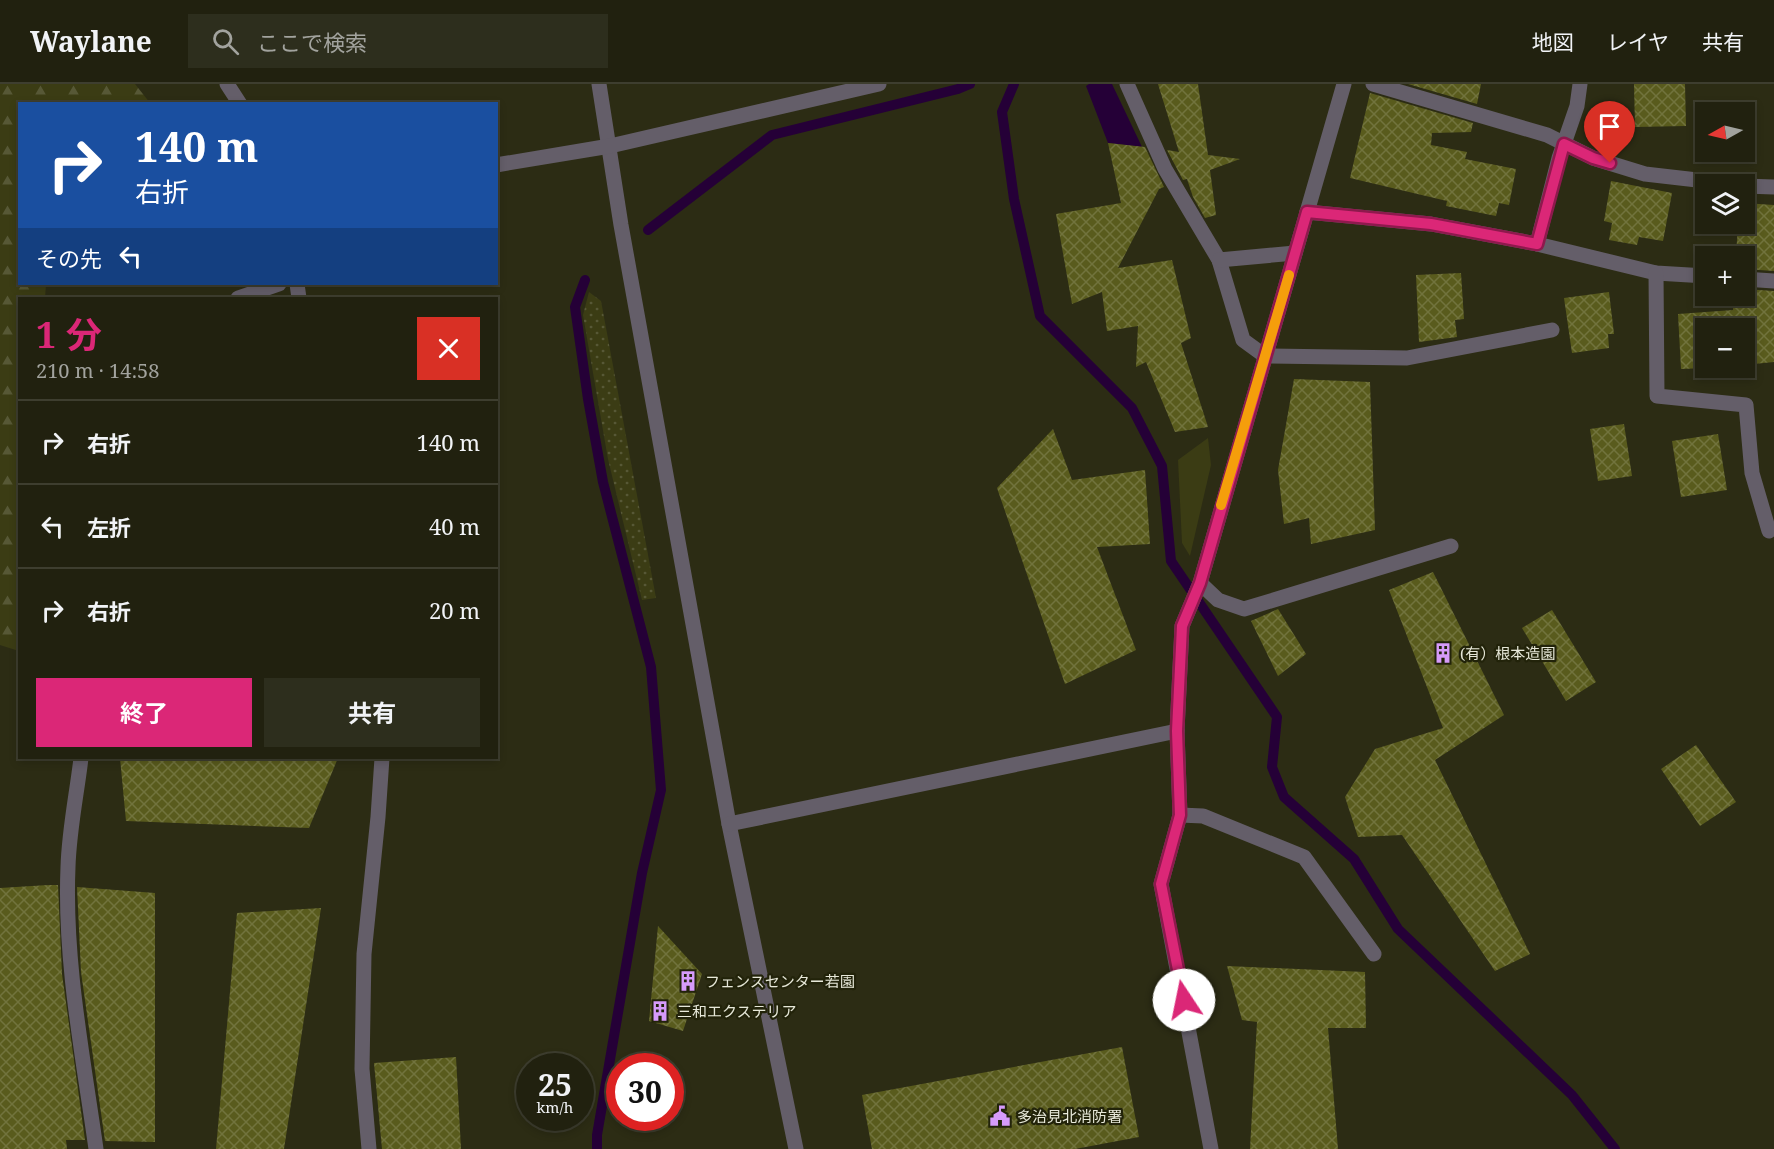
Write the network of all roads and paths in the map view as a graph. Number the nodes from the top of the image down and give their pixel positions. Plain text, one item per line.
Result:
1 (227, 84) edge
2 (599, 84) edge
3 (879, 84) edge
4 (1127, 84) edge
5 (1344, 84) edge
6 (1373, 84) edge
7 (1580, 84) edge
8 (239, 102) edge
9 (1564, 144) junction
10 (610, 146) junction
11 (498, 165) edge
12 (1695, 180) edge
13 (1755, 187) edge
14 (1774, 188) edge
15 (1307, 212) junction
16 (1537, 244) junction
17 (1295, 253) junction
18 (1219, 260) junction
19 (1656, 273) junction
20 (1695, 275) edge
21 (1755, 280) edge
22 (1774, 281) edge
23 (276, 285) edge
24 (241, 297) edge
25 (1552, 330) dead end
26 (1265, 356) junction
27 (1768, 531) dead end
28 (1450, 546) dead end
29 (1198, 585) junction
30 (1177, 731) junction
31 (81, 759) edge
32 (382, 759) edge
33 (1180, 815) junction
34 (729, 824) junction
35 (1374, 954) dead end
36 (96, 1149) edge
37 (369, 1149) edge
38 (796, 1149) edge
39 (1211, 1149) edge

1 - 8 street
2 - 10 street
3 - 10 street
4 - 18 street
5 - 15 street
6 - 9 street
7 - 9 street
9 - 12 street
9 - 16 street
10 - 11 street
10 - 34 street
13 - 14 street
15 - 16 street
15 - 17 street
16 - 19 street
17 - 18 street
17 - 26 street
18 - 26 street
19 - 20 street
19 - 27 street
21 - 22 street
23 - 24 street
25 - 26 street
26 - 29 street
28 - 29 street
29 - 30 street
30 - 33 street
30 - 34 street
31 - 36 street
32 - 37 street
33 - 35 street
33 - 39 street
34 - 38 street

